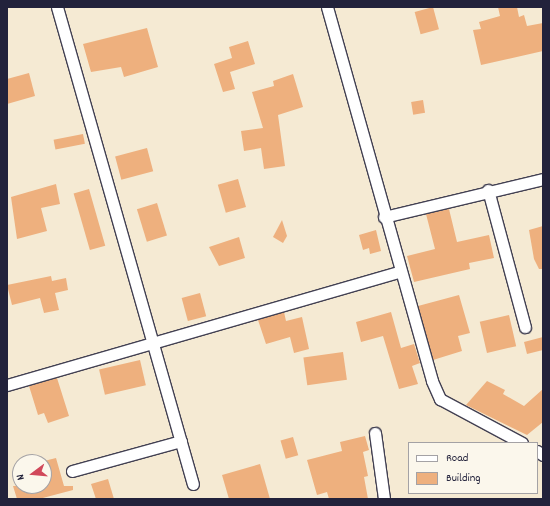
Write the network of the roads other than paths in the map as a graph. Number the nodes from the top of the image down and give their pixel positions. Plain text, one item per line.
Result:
1 (57, 7) edge
2 (327, 7) edge
3 (543, 179) edge
4 (488, 190) junction
5 (384, 217) junction
6 (399, 272) junction
7 (525, 326) dead end
8 (155, 344) junction
9 (7, 386) edge
10 (375, 433) dead end
11 (182, 441) junction
12 (520, 442) edge
13 (72, 471) dead end
14 (193, 484) dead end
15 (384, 499) edge

1 - 8 street
2 - 5 street
3 - 4 street
4 - 5 street
4 - 7 street
5 - 6 street
6 - 8 street
6 - 12 street
8 - 9 street
8 - 11 street
10 - 15 street
11 - 13 street
11 - 14 street

